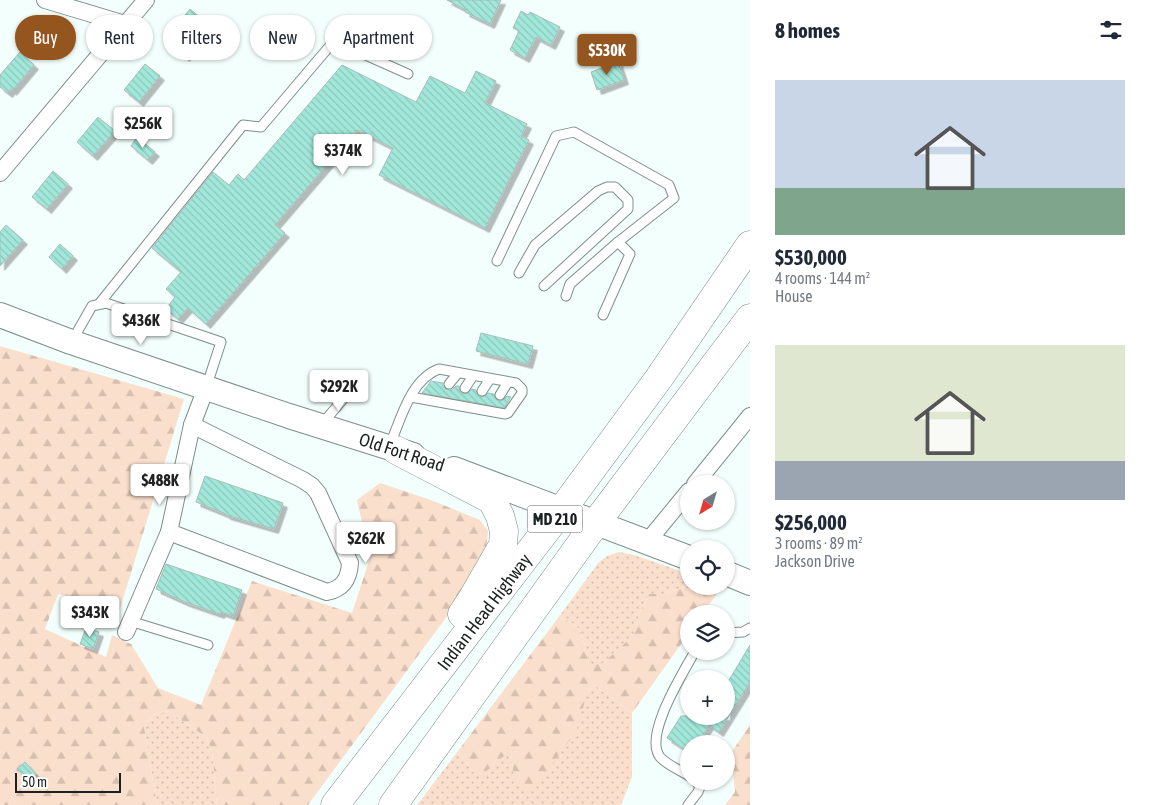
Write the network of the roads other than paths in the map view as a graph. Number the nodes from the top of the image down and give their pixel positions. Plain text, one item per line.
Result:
1 (45, 0) edge
2 (146, 0) edge
3 (95, 15) edge
4 (133, 15) edge
5 (95, 60) edge
6 (408, 74) dead end
7 (0, 173) edge
8 (618, 242) junction
9 (750, 245) edge
10 (497, 262) dead end
11 (519, 273) dead end
12 (544, 286) dead end
13 (566, 296) dead end
14 (99, 304) junction
15 (0, 315) edge
16 (603, 315) dead end
17 (750, 318) edge
18 (71, 342) junction
19 (458, 373) junction
20 (473, 376) junction
21 (490, 379) junction
22 (508, 382) junction
23 (449, 384) dead end
24 (206, 388) junction
25 (465, 388) dead end
26 (350, 391) dead end
27 (482, 391) dead end
28 (500, 395) dead end
29 (411, 396) junction
30 (750, 416) edge
31 (192, 425) junction
32 (320, 426) junction
33 (393, 449) junction
34 (702, 475) edge
35 (680, 502) edge
36 (561, 510) junction
37 (595, 524) junction
38 (169, 532) junction
39 (648, 542) junction
40 (680, 554) edge
41 (735, 577) edge
42 (750, 583) edge
43 (128, 626) joint
44 (750, 628) edge
45 (735, 632) edge
46 (208, 644) dead end
47 (690, 660) edge
48 (680, 770) edge
49 (699, 790) edge
50 (343, 795) edge
51 (394, 805) edge
52 (688, 805) edge

1 - 3 street
2 - 4 street
5 - 7 street
6 - 14 lane
8 - 10 lane
8 - 13 lane
8 - 16 lane
9 - 36 highway, Indian Head Highway / MD 210
11 - 12 lane
14 - 18 lane
14 - 24 lane
15 - 18 main road, Old Fort Road
17 - 37 highway, Indian Head Highway / MD 210
18 - 24 main road, Old Fort Road
19 - 20 lane
19 - 23 lane
19 - 29 lane
20 - 21 lane
20 - 25 lane
21 - 22 lane
21 - 27 lane
22 - 28 lane
22 - 29 lane
24 - 31 street
24 - 32 main road, Old Fort Road
26 - 32 lane
29 - 33 lane
30 - 34 street
31 - 38 street
31 - 38 street
32 - 33 main road, Old Fort Road
33 - 36 main road, Old Fort Road
33 - 50 highway
35 - 39 street
36 - 37 main road, Old Fort Road
36 - 50 highway, Indian Head Highway / MD 210
37 - 39 main road, Old Fort Road
37 - 51 highway, Indian Head Highway / MD 210
38 - 43 street
39 - 40 main road, Old Fort Road
41 - 42 main road
43 - 46 lane
44 - 45 lane
47 - 48 lane
49 - 52 lane

